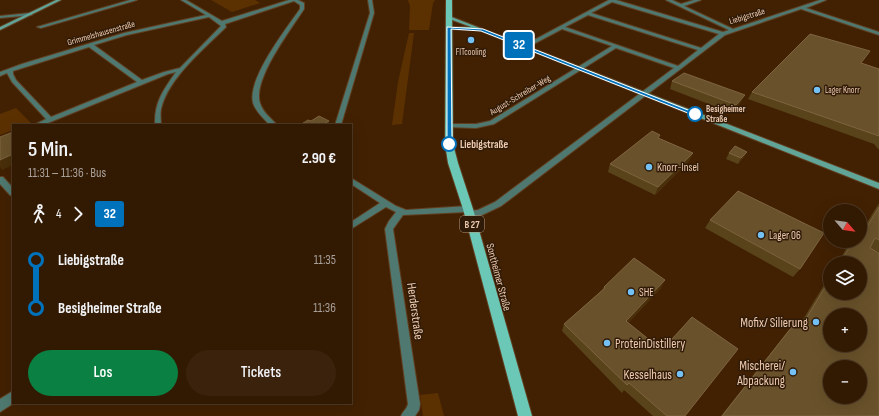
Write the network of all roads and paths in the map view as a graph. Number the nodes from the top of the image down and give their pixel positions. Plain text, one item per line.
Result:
1 (60, 0) edge
2 (134, 0) edge
3 (183, 0) edge
4 (278, 0) edge
5 (294, 0) edge
6 (370, 0) edge
7 (449, 0) edge
8 (612, 0) edge
9 (668, 0) edge
10 (699, 0) edge
11 (824, 0) edge
12 (284, 3) junction
13 (680, 6) junction
14 (802, 8) junction
15 (587, 13) junction
16 (30, 14) junction
17 (209, 16) junction
18 (0, 17) edge
19 (449, 17) junction
20 (222, 23) junction
21 (39, 27) dead end
22 (561, 27) junction
23 (449, 28) junction
24 (0, 29) edge
25 (482, 30) junction
26 (732, 30) junction
27 (724, 34) junction
28 (879, 34) edge
29 (90, 45) junction
30 (616, 46) junction
31 (524, 47) junction
32 (702, 50) junction
33 (679, 68) junction
34 (182, 69) junction
35 (580, 69) junction
36 (10, 71) junction
37 (0, 74) edge
38 (142, 83) junction
39 (644, 94) junction
40 (50, 120) junction
41 (40, 124) edge
42 (158, 124) edge
43 (273, 124) edge
44 (338, 124) edge
45 (448, 126) junction
46 (0, 179) edge
47 (352, 181) edge
48 (879, 186) edge
49 (12, 192) edge
50 (386, 203) junction
51 (401, 212) junction
52 (468, 212) junction
53 (352, 225) edge
54 (12, 398) edge
55 (0, 406) edge
56 (407, 416) edge
57 (525, 416) edge

1 - 16 street
2 - 21 street
3 - 17 street
4 - 12 street
5 - 12 street
5 - 43 street
6 - 44 street
7 - 19 main road, Sontheimer Straße / B 27
8 - 15 street
8 - 27 street
9 - 13 street
10 - 13 street
11 - 14 street, Liebigstraße
12 - 20 street
13 - 26 street
14 - 26 street, Liebigstraße
14 - 28 street
15 - 22 street
15 - 32 street
16 - 18 street
16 - 24 street
17 - 20 street
17 - 29 street, Grimmelshausenstraße
19 - 23 main road, Sontheimer Straße / B 27
19 - 25 street
20 - 34 street
22 - 30 street
22 - 31 street
23 - 25 street
23 - 45 main road, Sontheimer Straße / B 27
25 - 31 street
26 - 27 street, Liebigstraße
27 - 32 street, Liebigstraße
29 - 36 street, Grimmelshausenstraße
29 - 38 street
30 - 33 street
30 - 35 street, August-Schreiber-Weg
31 - 35 street
32 - 33 street, Liebigstraße
33 - 39 street, Liebigstraße
34 - 38 street
34 - 42 street
35 - 39 street
35 - 45 street, August-Schreiber-Weg
36 - 37 street, Grimmelshausenstraße
36 - 40 street
38 - 40 street
39 - 48 street
39 - 52 street, Liebigstraße
40 - 41 street
45 - 52 main road, Sontheimer Straße / B 27
46 - 49 street
47 - 50 street
50 - 51 street
50 - 53 street
51 - 52 street, Liebigstraße
51 - 56 street, Herderstraße
52 - 57 main road, Sontheimer Straße / B 27
54 - 55 street

